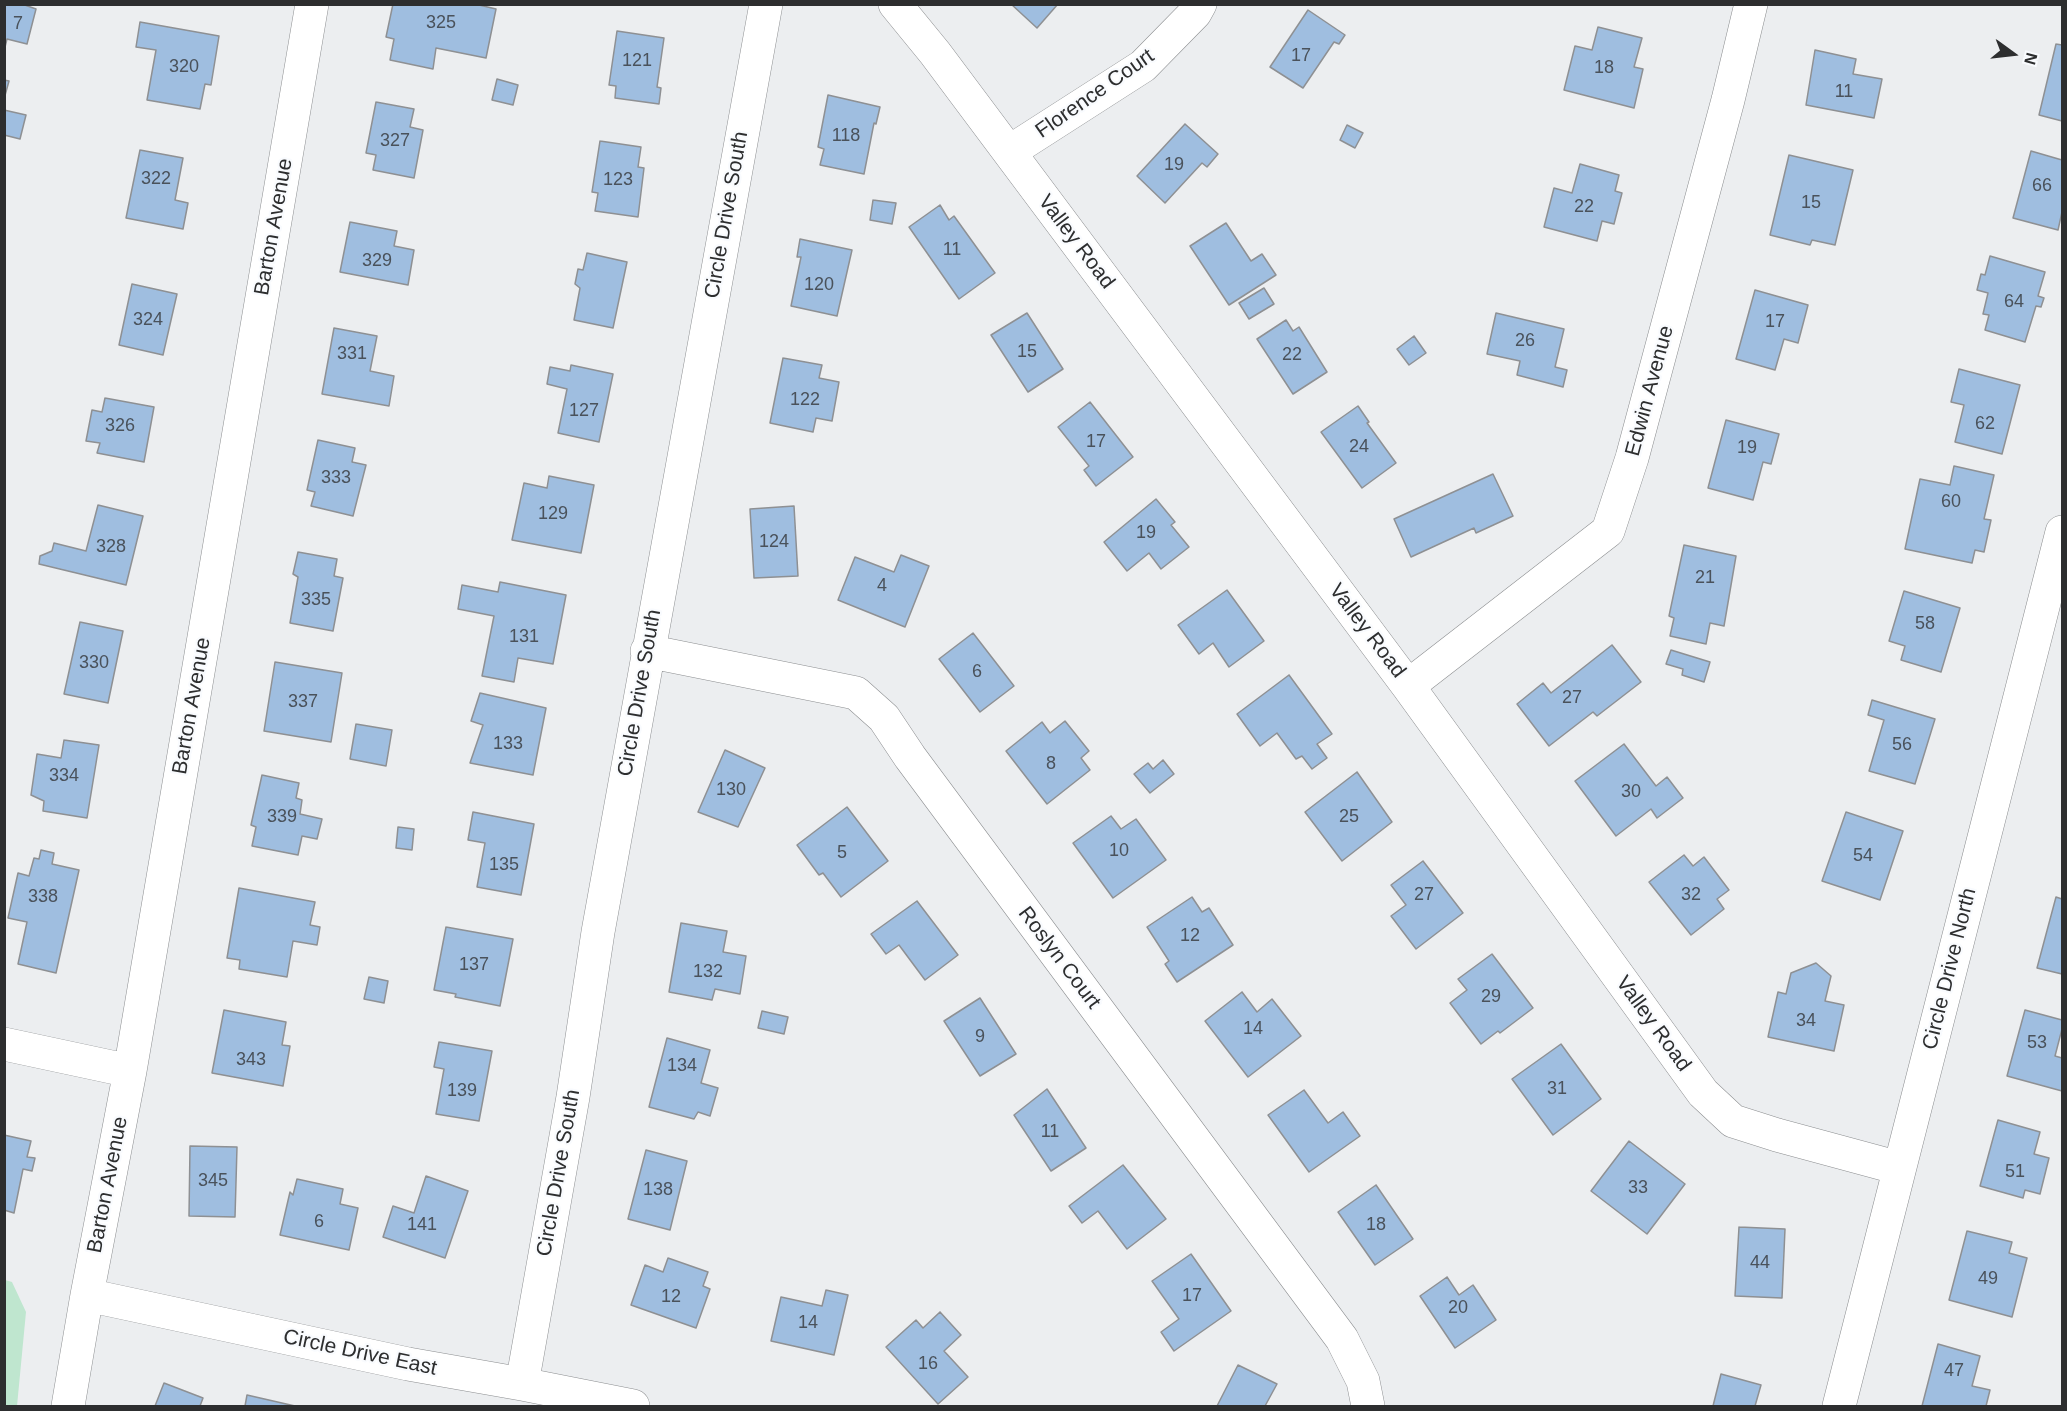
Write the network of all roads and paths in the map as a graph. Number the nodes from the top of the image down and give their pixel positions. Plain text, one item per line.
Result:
1 (312, 4) edge
2 (766, 4) edge
3 (895, 4) edge
4 (1200, 4) edge
5 (1751, 4) edge
6 (1009, 152) junction
7 (2062, 532) edge
8 (647, 651) junction
9 (1408, 686) junction
10 (4, 1044) edge
11 (130, 1071) junction
12 (1899, 1168) junction
13 (87, 1294) junction
14 (522, 1384) junction
15 (68, 1407) edge
16 (633, 1407) edge
17 (1368, 1407) edge
18 (1839, 1407) edge

1 - 11 street, Barton Avenue
2 - 8 street, Circle Drive South
3 - 6 street, Valley Road
4 - 6 street, Florence Court
5 - 9 street, Edwin Avenue
6 - 9 street, Valley Road
7 - 12 street, Circle Drive North
8 - 14 street, Circle Drive South
8 - 17 street, Roslyn Court
9 - 12 street, Valley Road
10 - 11 street
11 - 13 street, Barton Avenue
12 - 18 street, Circle Drive North
13 - 14 street, Circle Drive East
13 - 15 street, Barton Avenue
14 - 16 street, Circle Drive East

